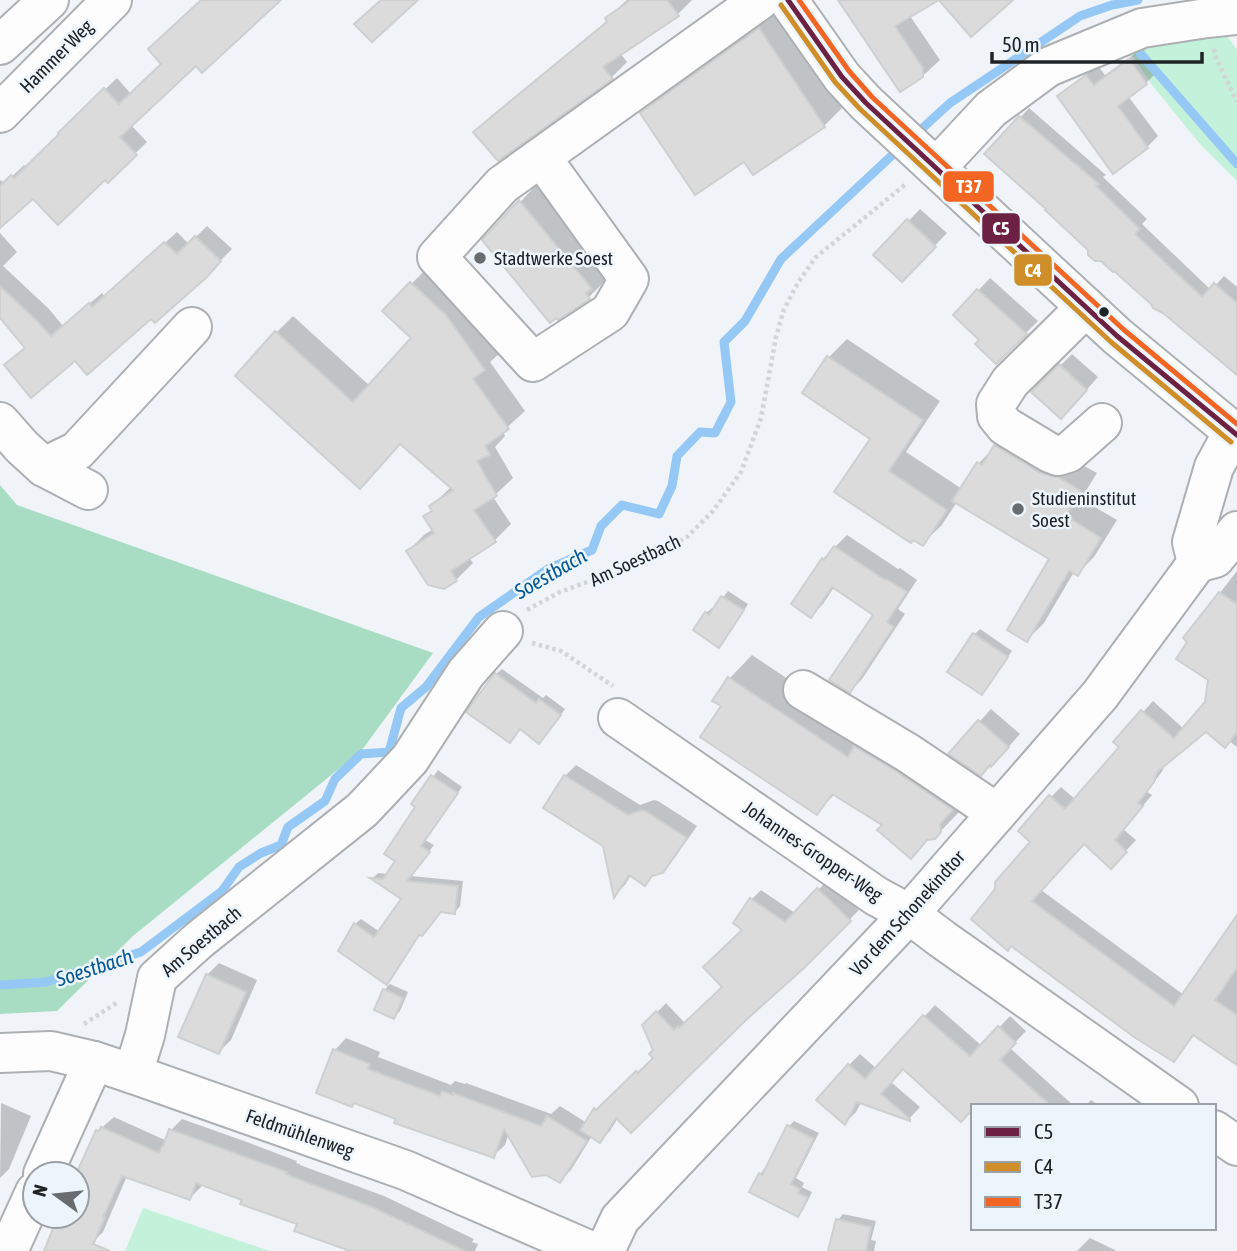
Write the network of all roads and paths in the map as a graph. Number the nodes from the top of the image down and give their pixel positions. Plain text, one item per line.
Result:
1 (49, 0) edge
2 (112, 0) edge
3 (760, 0) edge
4 (788, 0) edge
5 (1222, 16) edge
6 (0, 45) edge
7 (1237, 102) edge
8 (0, 113) edge
9 (541, 157) junction
10 (931, 163) junction
11 (1086, 307) junction
12 (192, 327) dead end
13 (0, 422) edge
14 (1102, 423) dead end
15 (1235, 433) edge
16 (44, 467) junction
17 (88, 490) dead end
18 (1237, 531) edge
19 (1197, 563) junction
20 (503, 631) junction
21 (803, 690) dead end
22 (618, 718) joint
23 (997, 813) junction
24 (909, 914) junction
25 (157, 978) junction
26 (51, 1051) junction
27 (0, 1053) edge
28 (94, 1061) junction
29 (134, 1074) junction
30 (1176, 1104) edge
31 (49, 1160) edge
32 (21, 1223) edge
33 (538, 1241) edge
34 (8, 1251) edge
35 (591, 1251) edge
36 (605, 1251) edge

1 - 6 street
2 - 8 street, Hammer Weg
3 - 9 street
4 - 10 street
5 - 7 path
5 - 10 street
9 - 9 street
10 - 11 street
10 - 20 path, Am Soestbach
11 - 14 street
11 - 15 street
12 - 16 street
13 - 16 street
15 - 19 street
16 - 17 street
18 - 19 street, Vor dem Schonekindtor
19 - 23 street, Vor dem Schonekindtor
20 - 22 path
20 - 25 street, Am Soestbach
21 - 23 street
22 - 24 street, Johannes-Gropper-Weg
23 - 24 street, Vor dem Schonekindtor
24 - 30 street, Johannes-Gropper-Weg
24 - 36 street, Vor dem Schonekindtor
25 - 26 path
25 - 29 street, Am Soestbach
26 - 27 street, Feldmühlenweg
26 - 28 street, Feldmühlenweg
28 - 29 street, Feldmühlenweg
28 - 31 street
29 - 33 street, Feldmühlenweg
32 - 34 street
33 - 35 street, Feldmühlenweg

